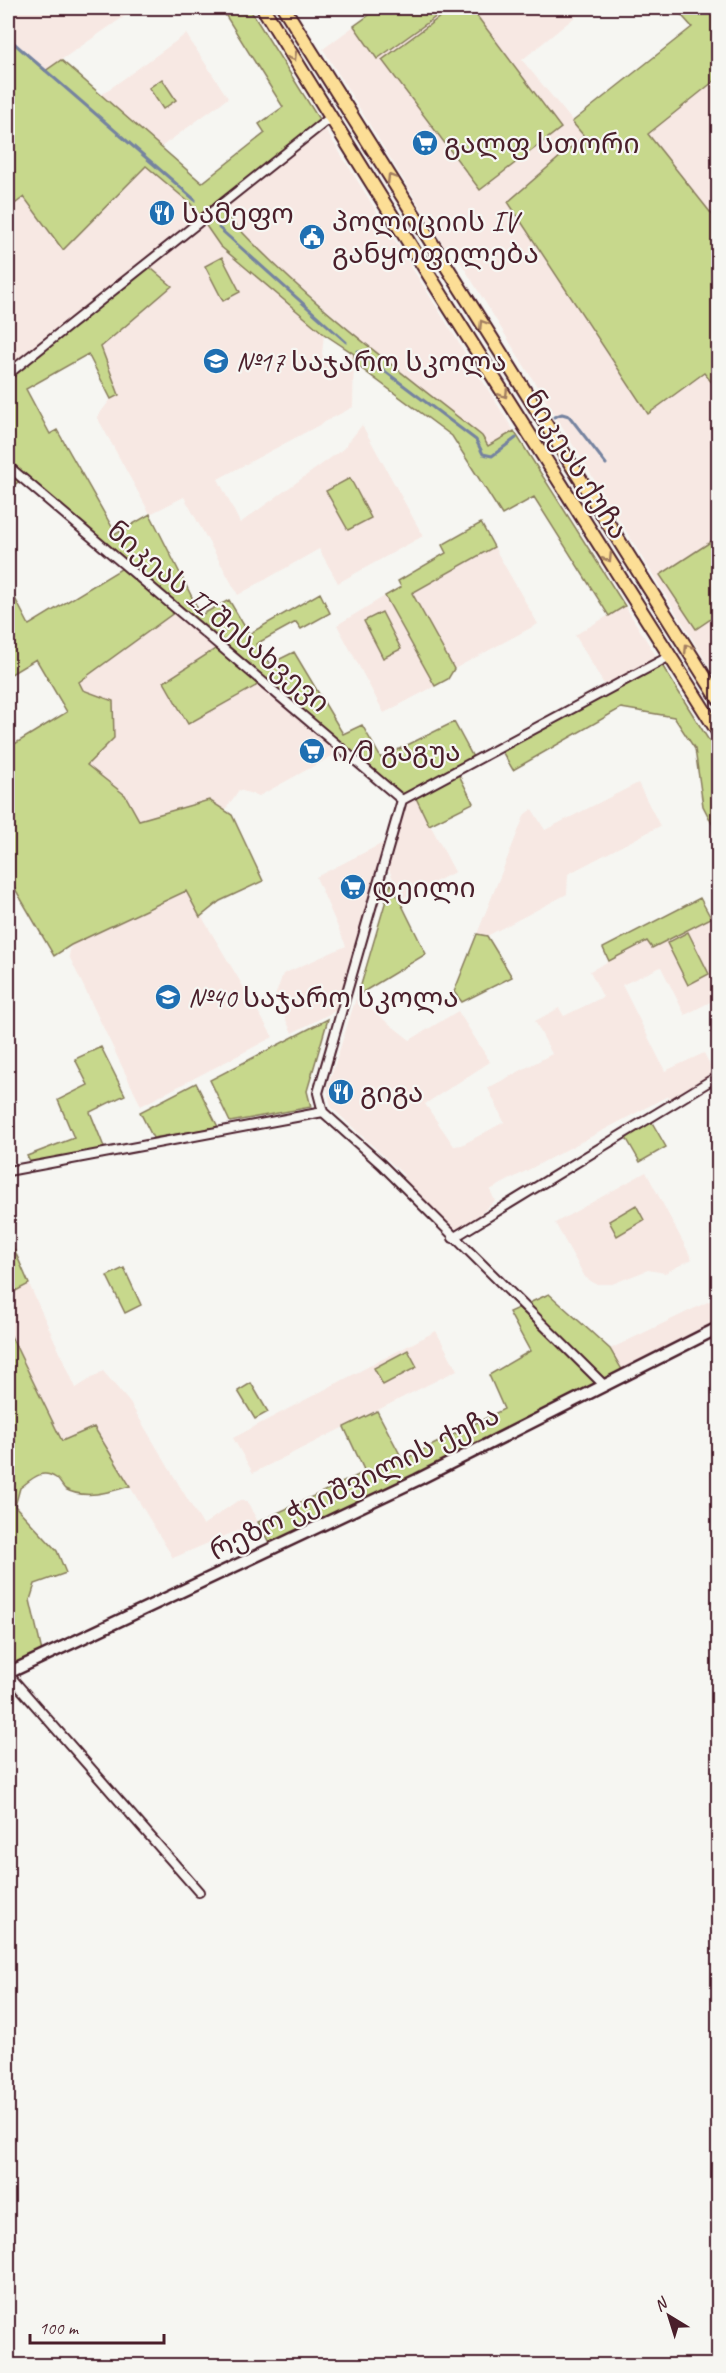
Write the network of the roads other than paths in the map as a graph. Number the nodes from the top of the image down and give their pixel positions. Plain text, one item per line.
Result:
1 (263, 8) edge
2 (284, 8) edge
3 (331, 117) junction
4 (422, 227) junction
5 (406, 237) junction
6 (8, 374) edge
7 (8, 466) edge
8 (670, 656) junction
9 (718, 698) edge
10 (718, 732) edge
11 (402, 800) junction
12 (718, 1076) edge
13 (323, 1112) junction
14 (8, 1171) edge
15 (453, 1238) junction
16 (718, 1328) edge
17 (605, 1386) junction
18 (8, 1673) edge
19 (199, 1892) dead end

1 -> 3 main road, ნიკეას ქუჩა
4 -> 2 main road, ნიკეას ქუჩა
3 - 5 main road, ნიკეას ქუჩა
3 - 6 street
4 - 5 main road
9 -> 4 main road, ნიკეას ქუჩა
5 -> 8 main road, ნიკეას ქუჩა
7 - 11 street, ნიკეას II შესახვევი
8 - 10 main road, ნიკეას ქუჩა
8 - 11 street
11 - 13 street
12 - 15 street
13 - 14 street
13 - 15 street
15 - 17 street
16 - 17 main road, რეზო ჭეიშვილის ქუჩა
17 - 18 main road, რეზო ჭეიშვილის ქუჩა
18 - 19 street

